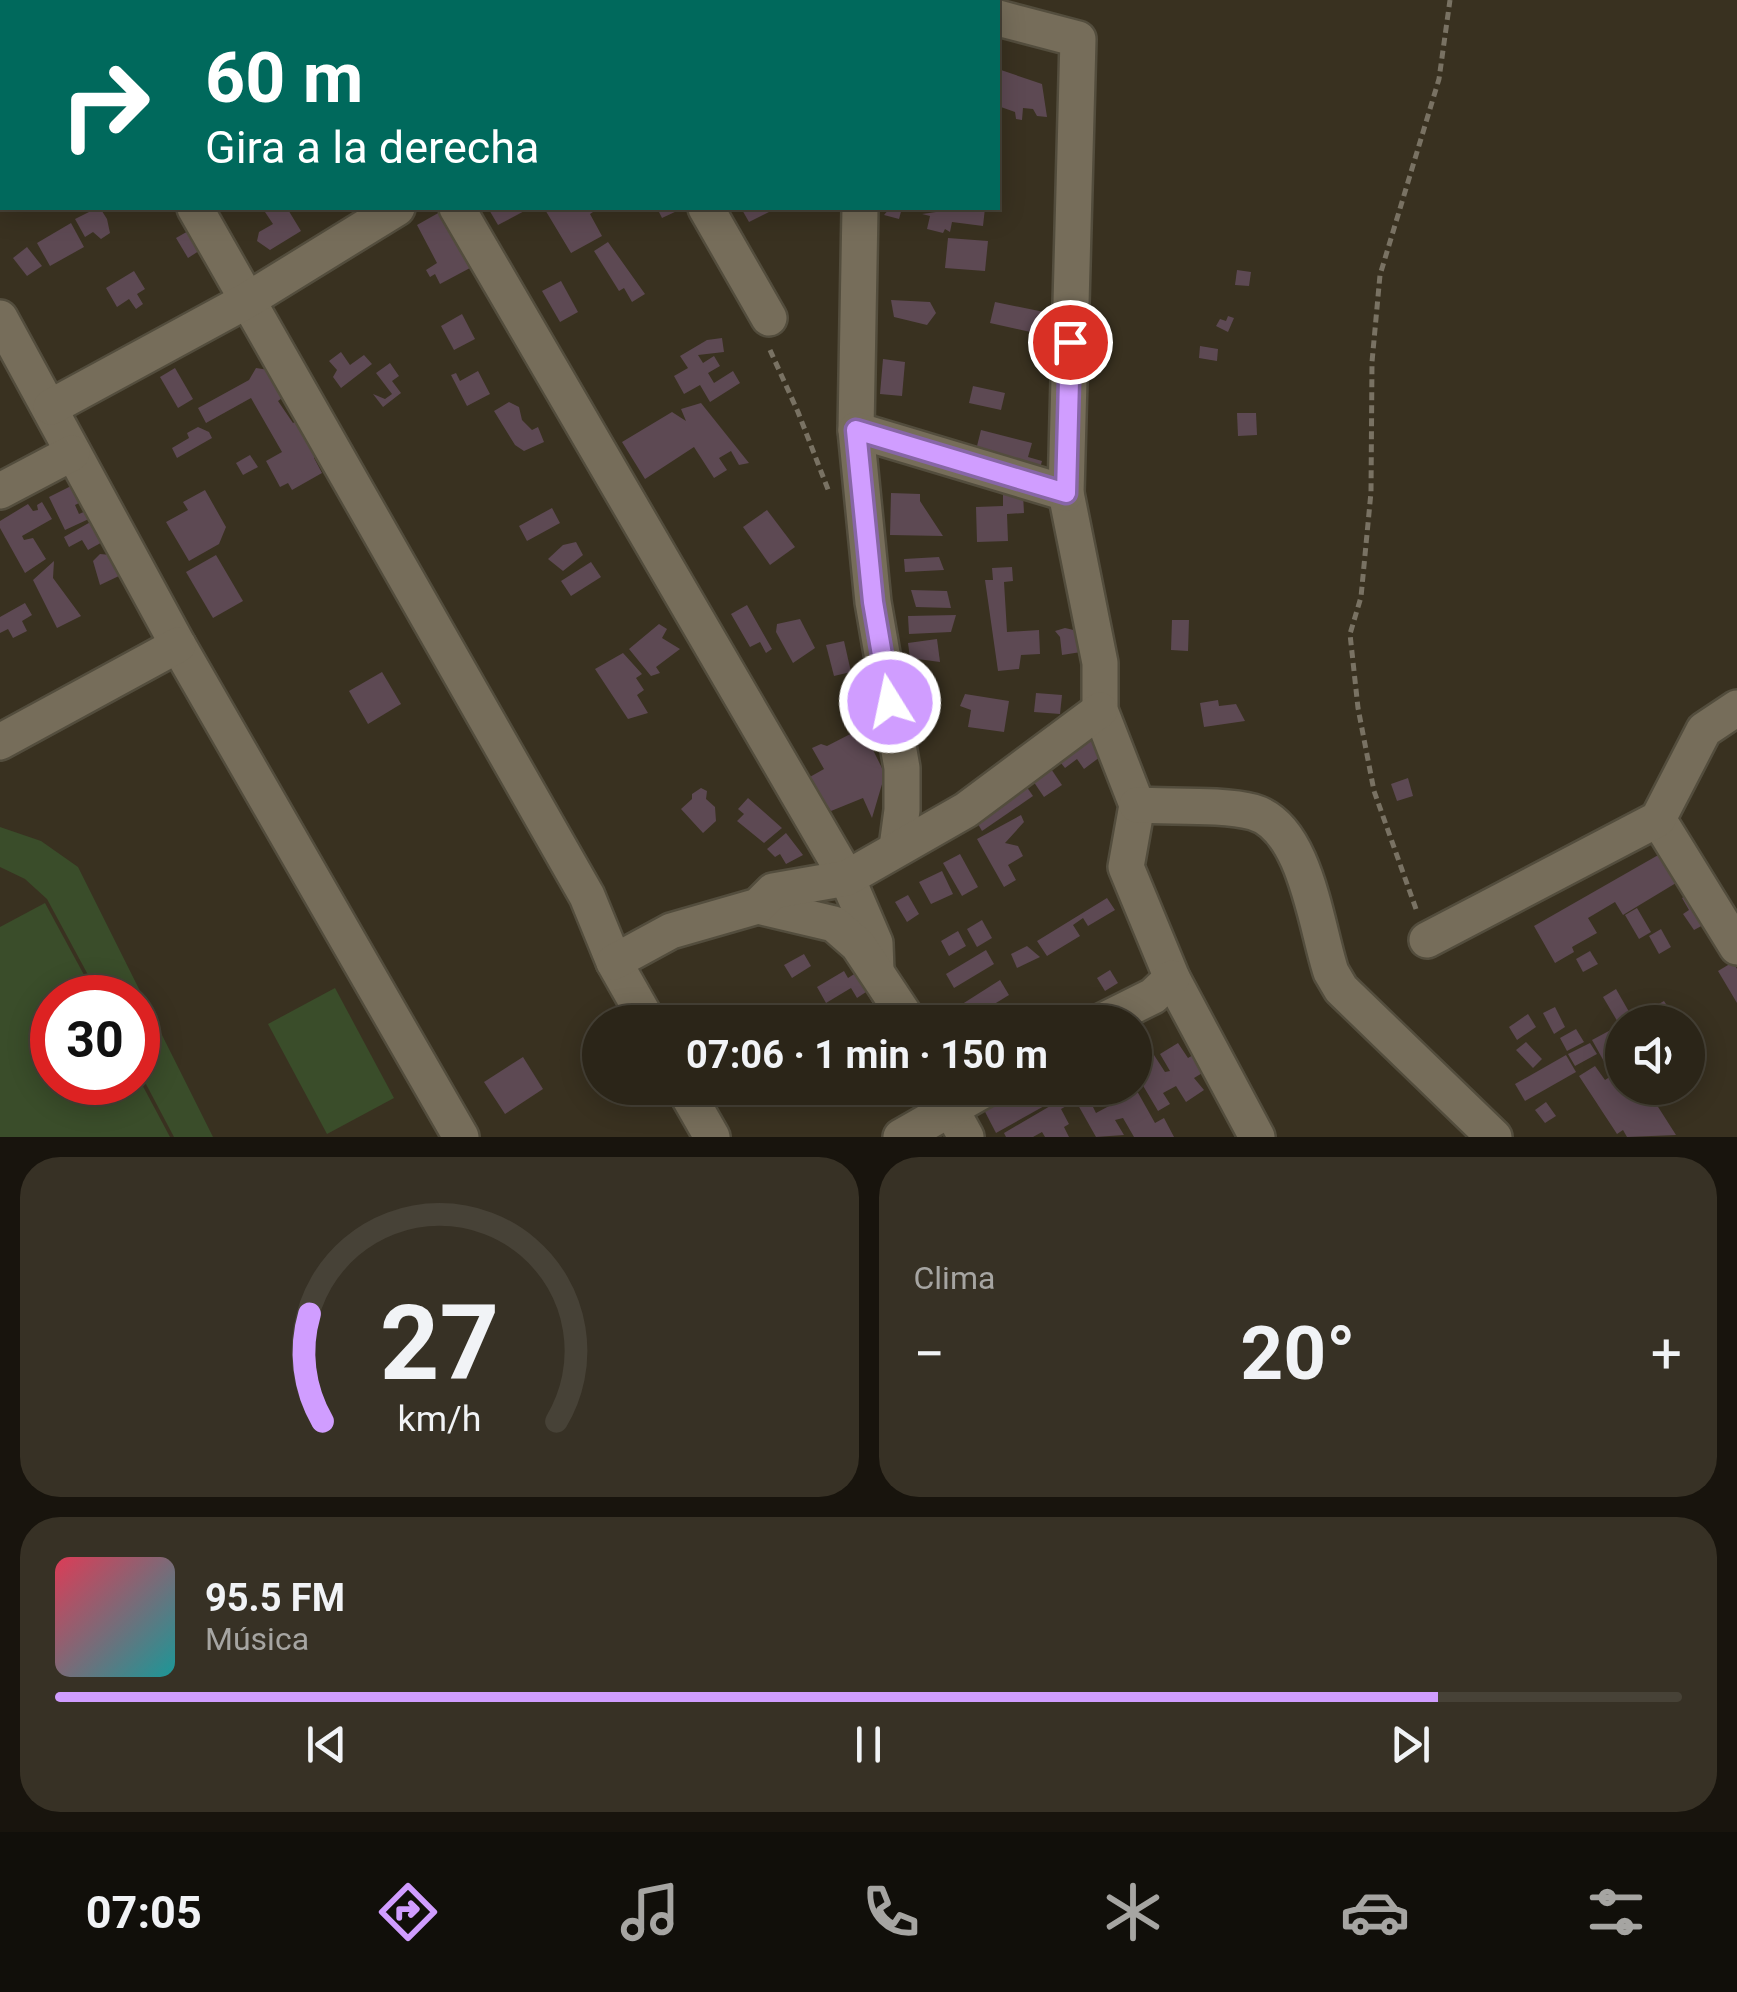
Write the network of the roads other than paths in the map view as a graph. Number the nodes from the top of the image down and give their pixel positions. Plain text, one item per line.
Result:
1 (1000, 18) edge
2 (195, 210) edge
3 (394, 210) edge
4 (457, 210) edge
5 (707, 210) edge
6 (860, 210) edge
7 (246, 301) junction
8 (0, 318) edge
9 (768, 318) road end
10 (51, 407) junction
11 (856, 430) junction
12 (72, 453) junction
13 (0, 491) edge
14 (1066, 493) junction
15 (178, 645) junction
16 (1737, 708) edge
17 (1100, 710) junction
18 (0, 742) edge
19 (1137, 805) junction
20 (1658, 819) junction
21 (897, 847) junction
22 (847, 878) junction
23 (758, 906) junction
24 (1428, 940) road end
25 (1737, 947) edge
26 (614, 962) junction
27 (876, 971) junction
28 (1172, 978) junction
29 (638, 1005) edge
30 (898, 1005) edge
31 (1134, 1005) edge
32 (694, 1105) edge
33 (952, 1111) edge
34 (461, 1137) edge
35 (712, 1137) edge
36 (901, 1137) edge
37 (1257, 1137) edge
38 (1494, 1137) edge

1 - 14 street
2 - 7 street
3 - 7 street
4 - 22 street
5 - 9 street
6 - 11 street
7 - 10 street
7 - 26 street
8 - 10 street
10 - 12 street
11 - 14 street
11 - 21 street
12 - 13 street
12 - 15 street
14 - 17 street
15 - 18 street
15 - 34 street
16 - 20 street
17 - 19 street
17 - 21 street
19 - 28 street
19 - 38 street
20 - 24 street
20 - 25 street
21 - 22 street
22 - 23 street
22 - 27 street
23 - 26 street
23 - 27 street
26 - 29 street
27 - 30 street
28 - 31 street
28 - 37 street
32 - 35 street
33 - 36 street

